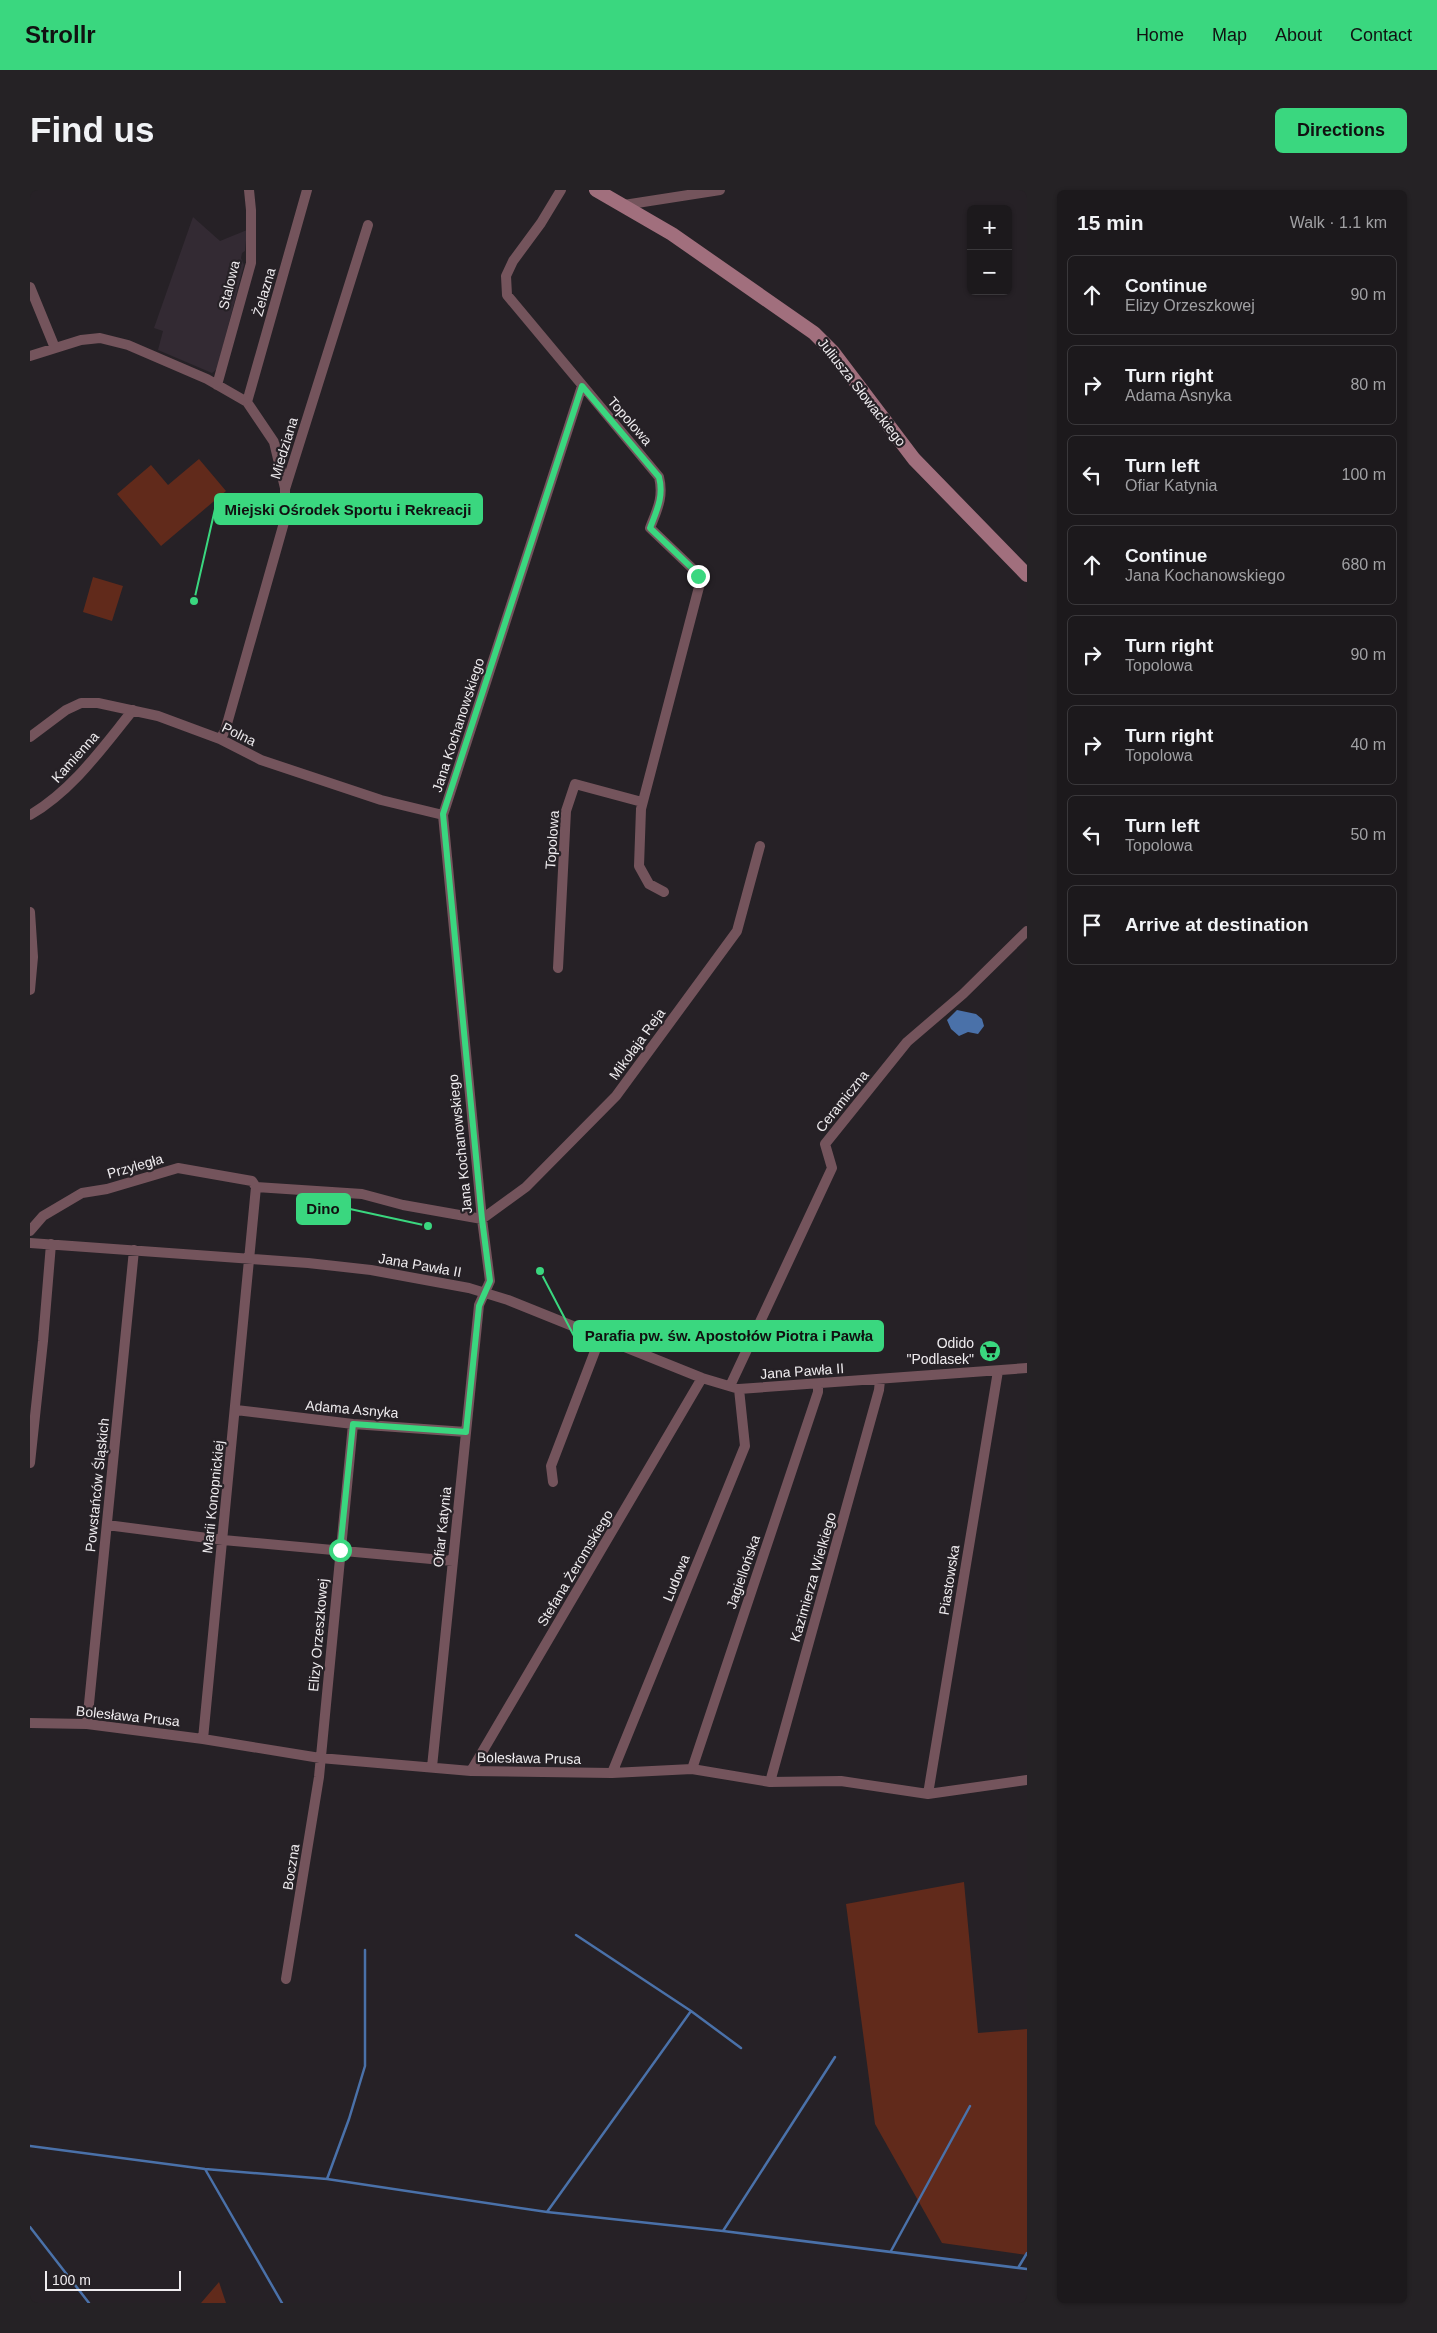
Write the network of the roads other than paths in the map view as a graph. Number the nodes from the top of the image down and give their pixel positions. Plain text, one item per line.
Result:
1 (248, 190) edge
2 (308, 190) edge
3 (561, 190) edge
4 (596, 190) edge
5 (720, 190) edge
6 (624, 205) junction
7 (368, 225) dead end
8 (30, 287) edge
9 (54, 348) junction
10 (30, 356) edge
11 (217, 385) junction
12 (582, 386) junction
13 (247, 402) junction
14 (285, 489) junction
15 (1027, 576) edge
16 (133, 710) junction
17 (30, 737) edge
18 (220, 739) junction
19 (642, 802) junction
20 (443, 814) junction
21 (30, 815) edge
22 (760, 846) dead end
23 (664, 892) dead end
24 (30, 912) edge
25 (1027, 931) edge
26 (558, 968) dead end
27 (30, 990) edge
28 (256, 1187) junction
29 (482, 1219) junction
30 (30, 1231) edge
31 (30, 1243) edge
32 (51, 1244) junction
33 (134, 1250) junction
34 (250, 1258) junction
35 (485, 1292) junction
36 (600, 1338) junction
37 (1027, 1368) edge
38 (998, 1371) junction
39 (702, 1378) junction
40 (880, 1380) junction
41 (818, 1384) junction
42 (734, 1387) junction
43 (34, 1396) edge
44 (236, 1410) junction
45 (353, 1424) junction
46 (466, 1432) junction
47 (30, 1463) edge
48 (553, 1482) dead end
49 (107, 1525) junction
50 (223, 1540) junction
51 (340, 1550) junction
52 (453, 1561) junction
53 (30, 1723) edge
54 (87, 1724) junction
55 (203, 1739) junction
56 (320, 1758) junction
57 (432, 1767) junction
58 (692, 1769) junction
59 (471, 1772) junction
60 (612, 1773) junction
61 (1027, 1780) edge
62 (770, 1782) junction
63 (928, 1794) junction
64 (286, 1979) dead end

1 - 11 street, Stalowa
2 - 13 street, Żelazna
3 - 12 street, Topolowa
4 - 6 street, Juliusza Słowackiego
5 - 6 street
6 - 15 street, Juliusza Słowackiego
7 - 14 street, Miedziana
8 - 9 street
9 - 10 street
9 - 11 street
11 - 13 street
12 - 19 street, Topolowa
12 - 20 street, Jana Kochanowskiego
13 - 14 street
14 - 18 street, Miedziana
16 - 17 street, Polna
16 - 18 street, Polna
16 - 21 street, Kamienna
18 - 20 street, Polna
19 - 23 street, Topolowa
19 - 26 street, Topolowa
20 - 29 street, Jana Kochanowskiego
22 - 29 street, Mikołaja Reja
24 - 27 street
25 - 42 street, Ceramiczna
28 - 29 street, Przyległa
28 - 30 street, Przyległa
28 - 34 street
29 - 35 street, Jana Kochanowskiego
31 - 32 street, Jana Pawła II
32 - 33 street, Jana Pawła II
32 - 43 street
33 - 34 street, Jana Pawła II
33 - 49 street, Powstańców Śląskich
34 - 35 street, Jana Pawła II
34 - 44 street, Marii Konopnickiej
35 - 36 street, Jana Pawła II
35 - 46 street, Ofiar Katynia
36 - 39 street, Jana Pawła II
36 - 48 street
37 - 38 street, Jana Pawła II
38 - 40 street, Jana Pawła II
38 - 63 street, Piastowska
39 - 42 street, Jana Pawła II
39 - 59 street, Stefana Żeromskiego
40 - 41 street, Jana Pawła II
40 - 62 street, Kazimierza Wielkiego
41 - 42 street, Jana Pawła II
41 - 58 street, Jagiellońska
42 - 60 street, Ludowa
43 - 47 street
44 - 45 street, Adama Asnyka
44 - 50 street, Marii Konopnickiej
45 - 46 street, Adama Asnyka
45 - 51 street, Elizy Orzeszkowej
46 - 52 street, Ofiar Katynia
49 - 50 street
49 - 54 street, Powstańców Śląskich
50 - 51 street
50 - 55 street, Marii Konopnickiej
51 - 52 street
51 - 56 street, Elizy Orzeszkowej
52 - 57 street, Ofiar Katynia
53 - 54 street, Bolesława Prusa
54 - 55 street, Bolesława Prusa
55 - 56 street, Bolesława Prusa
56 - 57 street, Bolesława Prusa
56 - 64 street, Boczna
57 - 59 street, Bolesława Prusa
58 - 60 street, Bolesława Prusa
58 - 62 street, Bolesława Prusa
59 - 60 street, Bolesława Prusa
61 - 63 street, Bolesława Prusa
62 - 63 street, Bolesława Prusa

